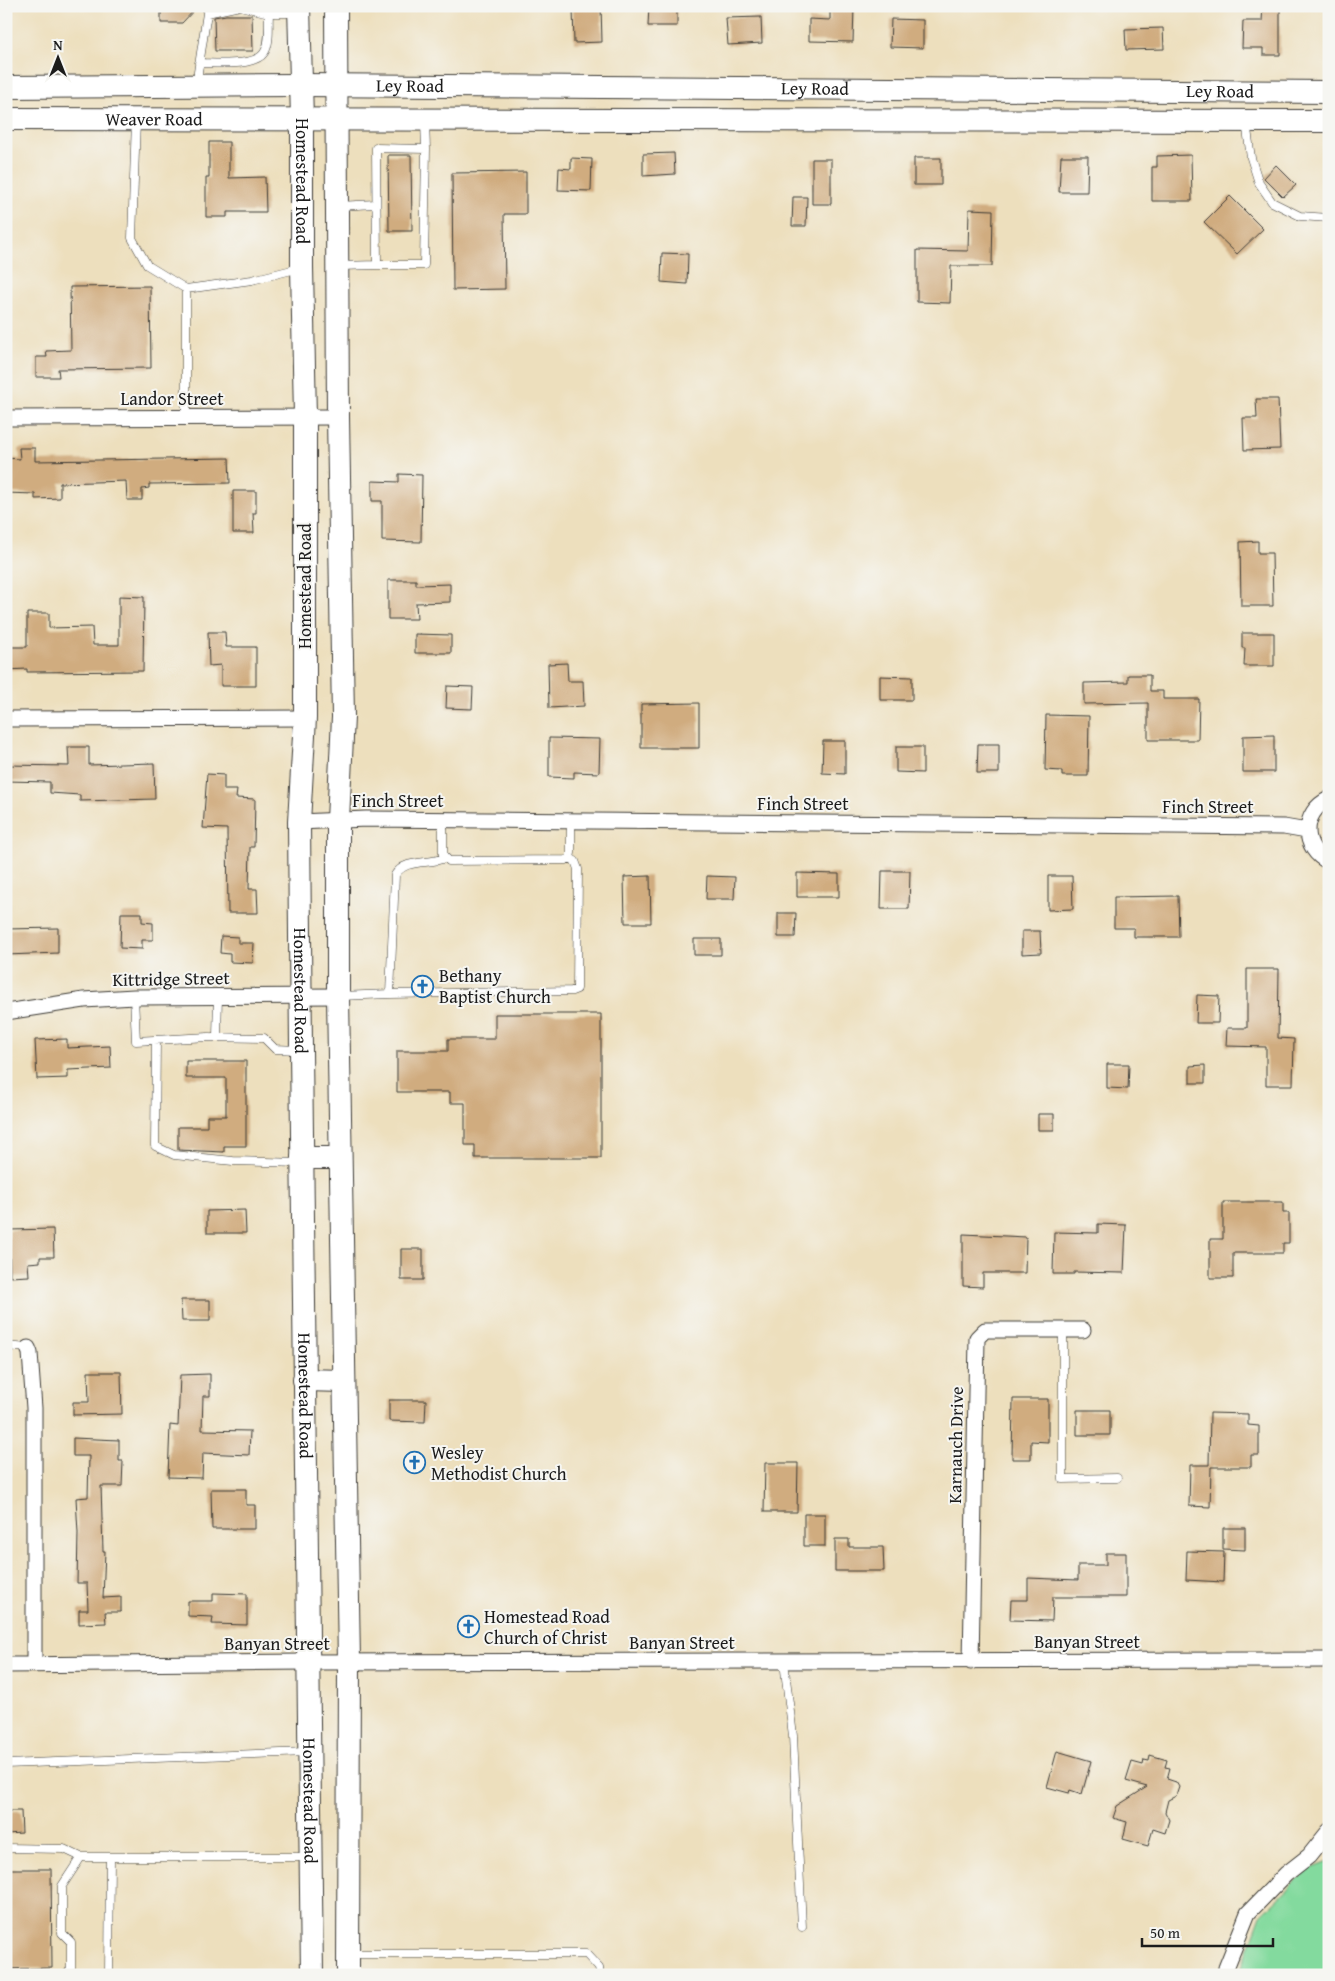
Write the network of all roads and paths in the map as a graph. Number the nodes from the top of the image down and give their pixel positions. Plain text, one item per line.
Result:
1 (336, 6) edge
2 (299, 10) edge
3 (269, 13) junction
4 (199, 63) junction
5 (301, 85) junction
6 (198, 86) junction
7 (336, 86) junction
8 (6, 87) edge
9 (699, 89) junction
10 (898, 90) junction
11 (1085, 91) junction
12 (1329, 92) edge
13 (6, 119) edge
14 (136, 119) junction
15 (302, 119) junction
16 (336, 120) junction
17 (425, 120) junction
18 (696, 120) junction
19 (896, 120) junction
20 (1084, 120) junction
21 (1246, 120) junction
22 (1329, 120) edge
23 (426, 149) junction
24 (375, 204) junction
25 (337, 206) junction
26 (1329, 218) edge
27 (377, 265) junction
28 (337, 266) junction
29 (302, 267) junction
30 (186, 289) junction
31 (305, 417) junction
32 (338, 417) junction
33 (6, 418) edge
34 (186, 418) junction
35 (304, 718) junction
36 (6, 719) edge
37 (1329, 799) edge
38 (338, 820) junction
39 (443, 820) junction
40 (571, 821) junction
41 (299, 822) junction
42 (1307, 831) junction
43 (445, 858) junction
44 (570, 858) junction
45 (1329, 862) edge
46 (390, 994) junction
47 (218, 996) junction
48 (300, 996) junction
49 (338, 996) junction
50 (134, 997) junction
51 (6, 1012) edge
52 (217, 1037) junction
53 (156, 1040) junction
54 (300, 1050) junction
55 (340, 1158) junction
56 (302, 1161) junction
57 (1063, 1330) junction
58 (1082, 1330) dead end
59 (6, 1346) edge
60 (28, 1348) joint
61 (304, 1380) junction
62 (344, 1382) junction
63 (1117, 1478) dead end
64 (1329, 1660) edge
65 (308, 1662) junction
66 (349, 1662) junction
67 (784, 1662) junction
68 (972, 1662) junction
69 (6, 1665) edge
70 (34, 1665) junction
71 (309, 1752) junction
72 (6, 1764) edge
73 (1329, 1831) edge
74 (6, 1848) edge
75 (1329, 1853) edge
76 (1309, 1856) junction
77 (81, 1857) junction
78 (110, 1857) junction
79 (311, 1857) junction
80 (802, 1927) dead end
81 (348, 1964) edge
82 (67, 1975) edge
83 (109, 1975) edge
84 (312, 1975) edge
85 (600, 1975) edge
86 (1226, 1975) edge

1 - 7 main road, Homestead Road
2 - 3 lane
2 - 5 main road, Homestead Road
3 - 4 lane
3 - 4 lane
4 - 6 lane
5 - 6 main road, Weaver Road
5 - 7 main road, Ley Road
5 - 15 main road, Homestead Road
6 - 8 main road, Weaver Road
7 - 9 main road, Ley Road
7 - 16 main road, Homestead Road
9 - 10 main road, Ley Road
9 - 18 main road
10 - 11 main road, Ley Road
10 - 19 main road
11 - 12 main road, Ley Road
11 - 20 main road
13 - 14 main road, Weaver Road
14 - 15 main road, Weaver Road
14 - 30 lane
15 - 16 main road, Ley Road
15 - 29 main road, Homestead Road
16 - 17 main road, Ley Road
16 - 25 main road, Homestead Road
17 - 18 main road, Ley Road
17 - 23 lane
18 - 19 main road, Ley Road
19 - 20 main road, Ley Road
20 - 21 main road, Ley Road
21 - 22 main road, Ley Road
21 - 26 lane
23 - 24 lane
23 - 27 lane
24 - 25 lane
24 - 27 lane
25 - 28 main road, Homestead Road
27 - 28 lane
28 - 32 main road, Homestead Road
29 - 30 lane
29 - 31 main road, Homestead Road
30 - 34 lane
31 - 32 street, Landor Street
31 - 34 street, Landor Street
31 - 35 main road, Homestead Road
32 - 38 main road, Homestead Road
33 - 34 street, Landor Street
35 - 36 street
35 - 41 main road, Homestead Road
37 - 42 street
38 - 39 street, Finch Street
38 - 41 street, Finch Street
38 - 49 main road, Homestead Road
39 - 40 street, Finch Street
39 - 43 lane
40 - 42 street, Finch Street
40 - 44 lane
41 - 48 main road, Homestead Road
42 - 45 street
43 - 44 lane
43 - 46 lane
44 - 46 lane
46 - 49 lane
47 - 48 street, Kittridge Street
47 - 50 street, Kittridge Street
47 - 52 lane
48 - 49 street, Kittridge Street
48 - 54 main road, Homestead Road
49 - 55 main road, Homestead Road
50 - 51 street, Kittridge Street
50 - 53 lane
52 - 53 lane
52 - 54 lane
53 - 56 lane
54 - 56 main road, Homestead Road
55 - 56 main road
55 - 62 main road, Homestead Road
56 - 61 main road, Homestead Road
57 - 58 street, Karnauch Drive
57 - 63 lane
57 - 68 street, Karnauch Drive
59 - 60 lane
60 - 70 street
61 - 62 main road
61 - 65 main road, Homestead Road
62 - 66 main road, Homestead Road
64 - 68 street, Banyan Street
65 - 66 street, Banyan Street
65 - 70 street, Banyan Street
65 - 71 main road, Homestead Road
66 - 67 street, Banyan Street
66 - 81 main road, Homestead Road
67 - 68 street, Banyan Street
67 - 80 lane
69 - 70 street, Banyan Street
71 - 72 lane
71 - 79 main road, Homestead Road
73 - 76 street
74 - 77 lane
75 - 76 street
76 - 86 street
77 - 78 lane
77 - 82 lane
78 - 79 lane
78 - 83 lane
79 - 84 main road, Homestead Road
81 - 85 lane

